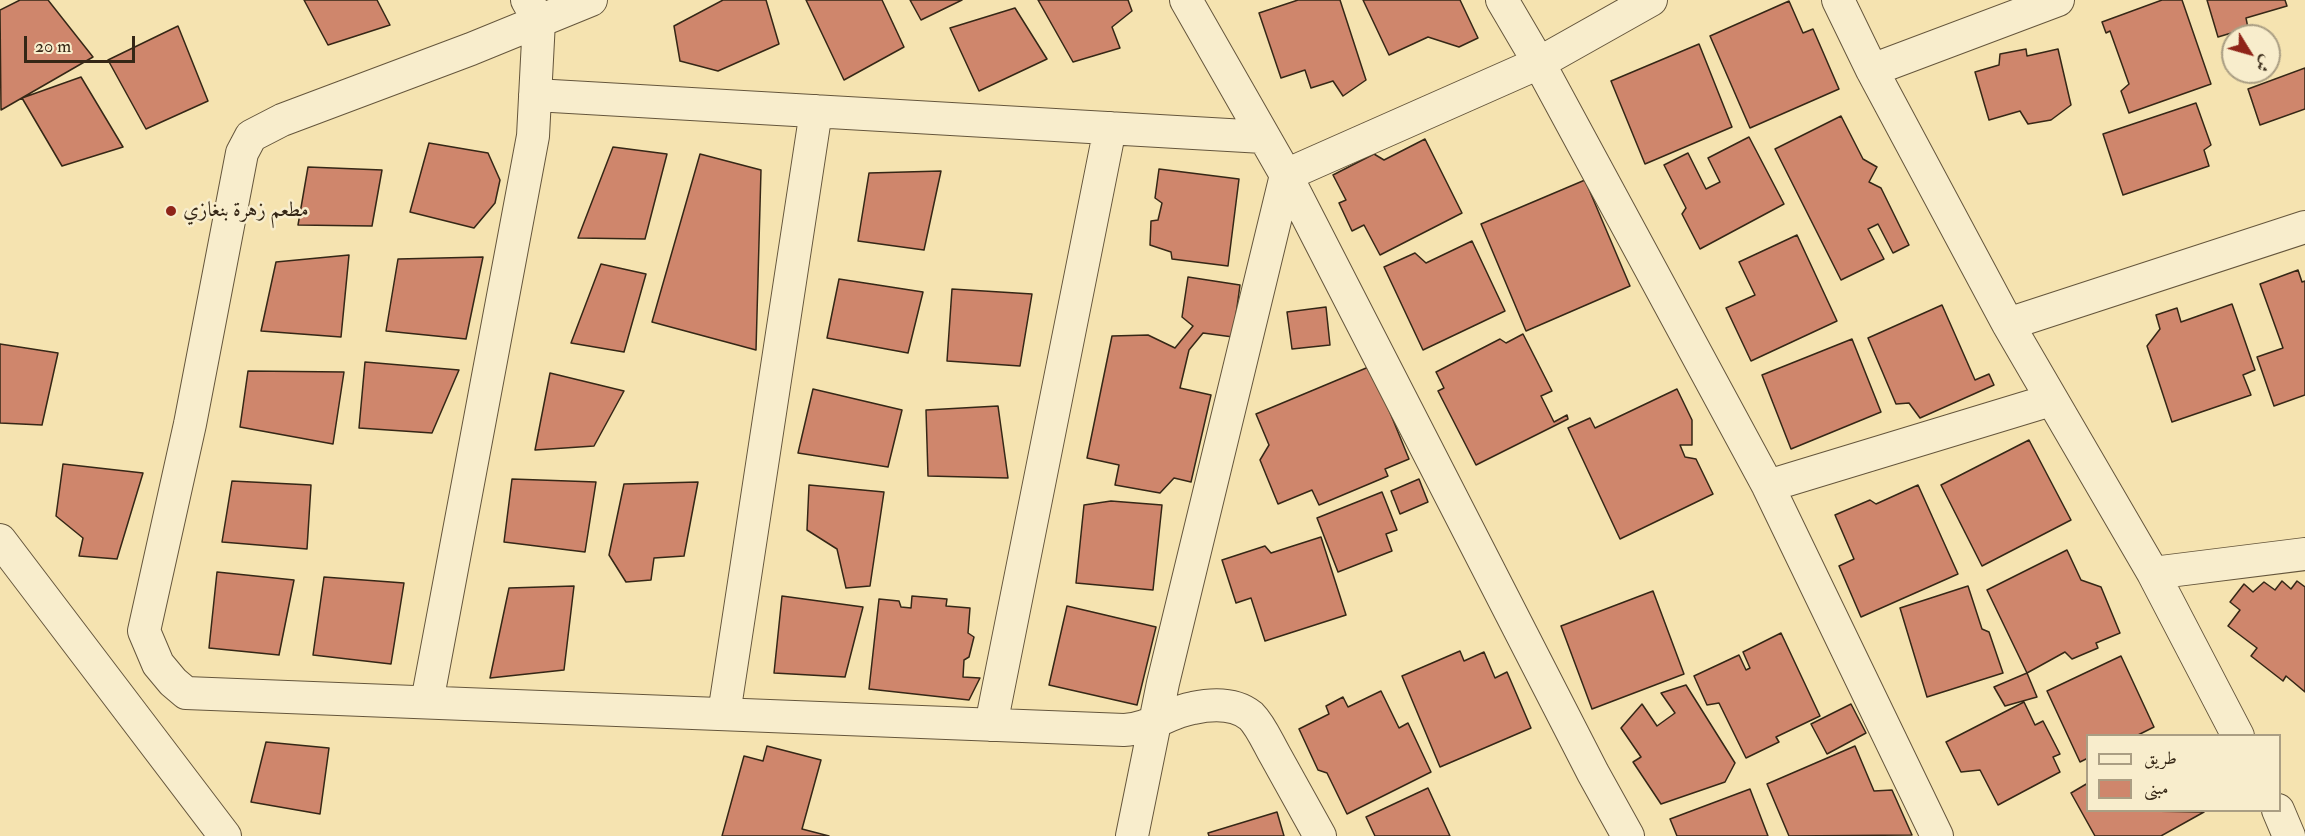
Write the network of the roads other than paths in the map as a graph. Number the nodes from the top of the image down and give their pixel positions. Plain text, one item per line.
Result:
1 (591, 0) edge
2 (1186, 0) edge
3 (1502, 0) edge
4 (1651, 0) edge
5 (1838, 0) edge
6 (2058, 0) edge
7 (533, 10) edge
8 (1539, 63) junction
9 (1872, 70) junction
10 (535, 95) junction
11 (816, 111) junction
12 (1110, 128) junction
13 (1263, 137) junction
14 (1286, 175) junction
15 (2305, 227) edge
16 (2008, 324) junction
17 (2051, 400) junction
18 (1768, 486) junction
19 (0, 540) edge
20 (2305, 554) edge
21 (2153, 573) junction
22 (427, 702) junction
23 (724, 714) junction
24 (1156, 720) junction
25 (991, 725) junction
26 (2237, 734) edge
27 (2279, 812) edge
28 (225, 836) edge
29 (1132, 836) edge
30 (1320, 836) edge
31 (1628, 836) edge
32 (1937, 836) edge
33 (2289, 836) edge

1 - 7 street
2 - 13 street
3 - 8 street
4 - 8 street
5 - 9 street
6 - 9 street
7 - 10 street
7 - 22 street
8 - 14 street
8 - 18 street
9 - 16 street
10 - 11 street
10 - 22 street
11 - 12 street
11 - 23 street
12 - 13 street
12 - 25 street
13 - 14 street
14 - 24 street
14 - 31 street
15 - 16 street
16 - 17 street
17 - 18 street
17 - 21 street
18 - 32 street
19 - 28 street
20 - 21 street
21 - 26 street
22 - 23 street
23 - 25 street
24 - 25 street
24 - 29 street
24 - 30 street
27 - 33 street

